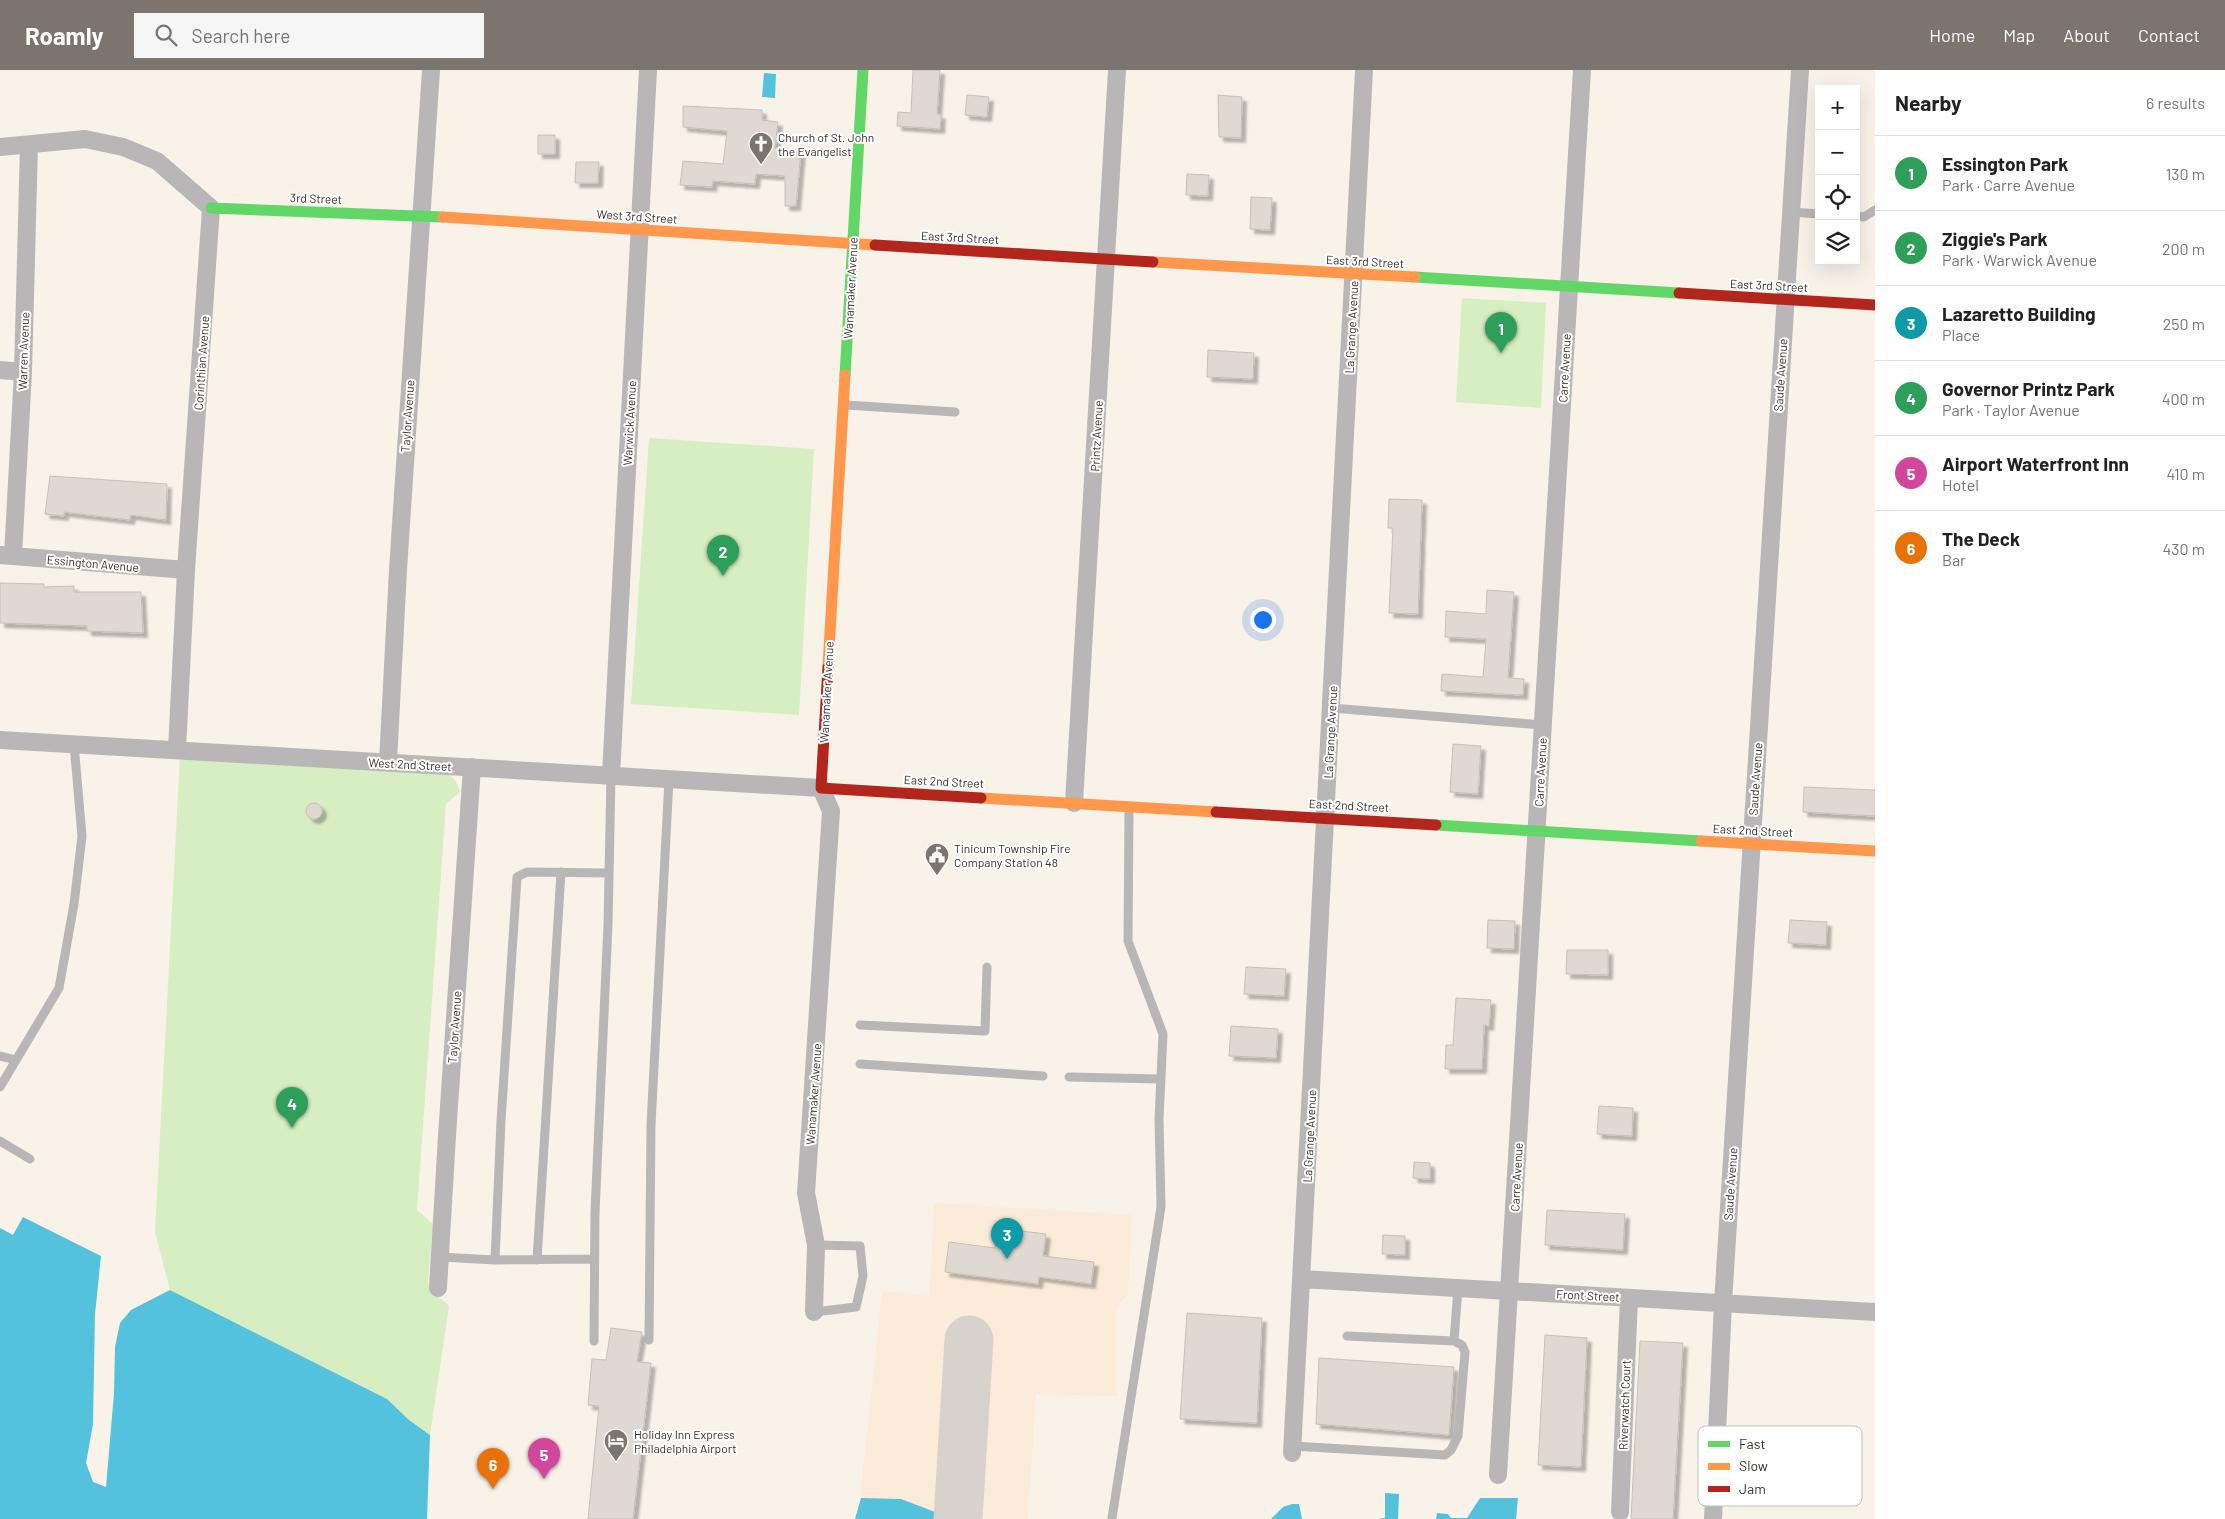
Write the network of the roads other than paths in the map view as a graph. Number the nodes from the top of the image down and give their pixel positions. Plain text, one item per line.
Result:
1 (431, 70) edge
2 (648, 70) edge
3 (863, 70) edge
4 (1117, 70) edge
5 (1364, 70) edge
6 (1582, 70) edge
7 (1800, 70) edge
8 (29, 145) junction
9 (0, 147) edge
10 (211, 208) junction
11 (1875, 210) edge
12 (1791, 212) junction
13 (1815, 214) edge
14 (420, 215) junction
15 (1860, 216) edge
16 (640, 230) junction
17 (853, 244) junction
18 (1106, 259) junction
19 (1354, 274) junction
20 (1569, 287) junction
21 (1785, 300) junction
22 (1875, 305) edge
23 (0, 370) edge
24 (23, 372) junction
25 (843, 404) junction
26 (955, 412) dead end
27 (6, 556) edge
28 (186, 570) junction
29 (1331, 708) junction
30 (1543, 725) junction
31 (0, 740) edge
32 (74, 744) junction
33 (177, 750) junction
34 (388, 762) junction
35 (472, 767) junction
36 (611, 775) junction
37 (669, 779) junction
38 (821, 788) junction
39 (1074, 803) junction
40 (1129, 806) junction
41 (1326, 818) junction
42 (1536, 830) junction
43 (1751, 844) junction
44 (1875, 851) edge
45 (561, 872) junction
46 (609, 873) junction
47 (987, 967) dead end
48 (860, 1025) dead end
49 (0, 1056) edge
50 (16, 1060) junction
51 (860, 1064) dead end
52 (1043, 1076) dead end
53 (1069, 1077) dead end
54 (1160, 1079) junction
55 (0, 1087) edge
56 (0, 1141) edge
57 (30, 1159) dead end
58 (816, 1245) junction
59 (440, 1256) junction
60 (594, 1259) junction
61 (495, 1260) junction
62 (537, 1260) junction
63 (1301, 1279) junction
64 (438, 1288) dead end
65 (1458, 1288) junction
66 (1509, 1291) junction
67 (1629, 1298) junction
68 (1722, 1303) junction
69 (814, 1312) joint
70 (1875, 1312) edge
71 (1347, 1336) dead end
72 (649, 1340) dead end
73 (594, 1341) dead end
74 (1454, 1342) junction
75 (1717, 1426) edge
76 (1292, 1450) joint
77 (1498, 1475) dead end
78 (1714, 1506) edge
79 (1620, 1512) dead end
80 (1112, 1518) edge
81 (1713, 1519) edge

1 - 14 street, Taylor Avenue
2 - 16 street, Warwick Avenue
3 - 17 street, Wanamaker Avenue
4 - 18 street, Printz Avenue
5 - 19 street, La Grange Avenue
6 - 20 street, Carre Avenue
7 - 12 street, Saude Avenue
8 - 9 street
8 - 10 street
8 - 24 street, Warren Avenue
10 - 14 street, 3rd Street
10 - 28 street, Corinthian Avenue
11 - 15 lane
12 - 13 lane
12 - 21 street, Saude Avenue
14 - 16 street, West 3rd Street
14 - 34 street, Taylor Avenue
16 - 17 street, West 3rd Street
16 - 36 street, Warwick Avenue
17 - 18 street, East 3rd Street
17 - 25 street, Wanamaker Avenue
18 - 19 street, East 3rd Street
18 - 39 street, Printz Avenue
19 - 20 street, East 3rd Street
19 - 29 street, La Grange Avenue
20 - 21 street, East 3rd Street
20 - 30 street, Carre Avenue
21 - 22 street, East 3rd Street
21 - 43 street, Saude Avenue
23 - 24 street
24 - 27 street, Warren Avenue
25 - 26 lane
25 - 38 street, Wanamaker Avenue
27 - 28 street, Essington Avenue
28 - 33 street, Corinthian Avenue
29 - 30 lane
29 - 41 street, La Grange Avenue
30 - 42 street, Carre Avenue
31 - 32 street, West 2nd Street
32 - 33 street, West 2nd Street
32 - 50 lane
33 - 34 street, West 2nd Street
34 - 35 street, West 2nd Street
35 - 36 street, West 2nd Street
35 - 59 street, Taylor Avenue
36 - 37 street, West 2nd Street
36 - 46 lane
37 - 38 street, West 2nd Street
37 - 72 lane
38 - 39 street, East 2nd Street
38 - 58 street, Wanamaker Avenue
39 - 40 street, East 2nd Street
40 - 41 street, East 2nd Street
40 - 54 lane
41 - 42 street, East 2nd Street
41 - 63 street, La Grange Avenue
42 - 43 street, East 2nd Street
42 - 66 street, Carre Avenue
43 - 44 street, East 2nd Street
43 - 68 street, Saude Avenue
45 - 46 lane
45 - 61 lane
45 - 62 lane
46 - 60 lane
47 - 48 lane
49 - 50 lane
50 - 55 lane
51 - 52 lane
53 - 54 lane
54 - 80 lane
56 - 57 lane
58 - 69 street, Wanamaker Avenue
58 - 69 lane
59 - 61 lane
59 - 64 street, Taylor Avenue
60 - 62 lane
60 - 73 lane
61 - 62 lane
63 - 65 street, Front Street
63 - 76 street, La Grange Avenue
65 - 66 street, Front Street
65 - 74 lane
66 - 67 street, Front Street
66 - 77 street, Carre Avenue
67 - 68 street, Front Street
67 - 79 street, Riverwatch Court
68 - 70 street, Front Street
68 - 75 street, Saude Avenue
71 - 74 lane
74 - 76 lane
78 - 81 street, Saude Avenue

